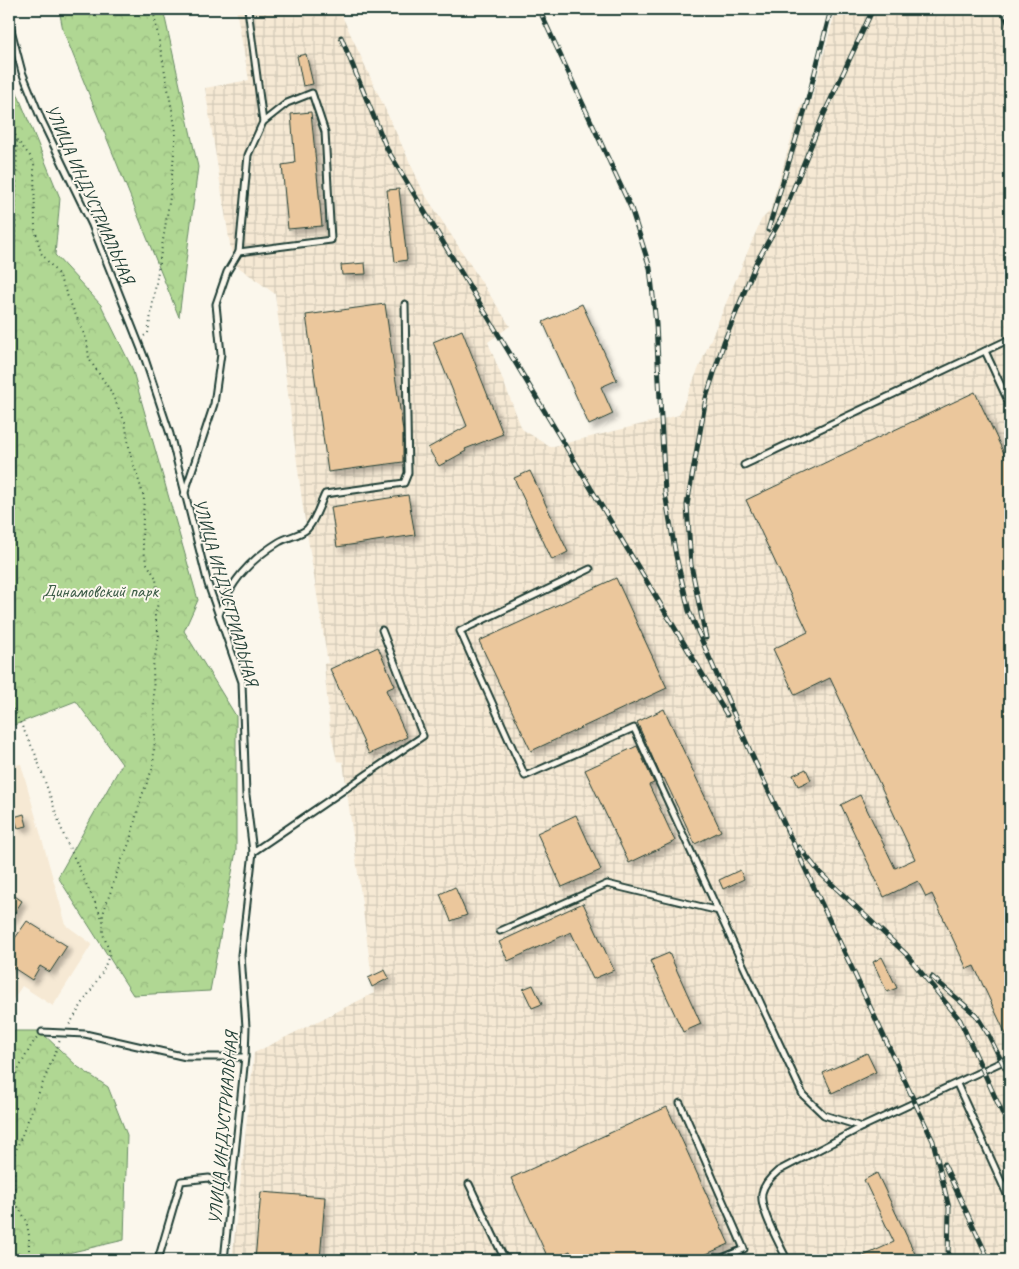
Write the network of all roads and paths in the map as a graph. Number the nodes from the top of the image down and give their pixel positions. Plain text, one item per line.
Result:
1 (153, 9) edge
2 (248, 9) edge
3 (9, 22) edge
4 (9, 116) edge
5 (262, 122) junction
6 (17, 140) junction
7 (239, 252) junction
8 (9, 292) edge
9 (405, 304) dead end
10 (1010, 339) edge
11 (138, 341) junction
12 (986, 351) junction
13 (1010, 405) edge
14 (744, 466) dead end
15 (184, 495) junction
16 (590, 569) dead end
17 (219, 615) junction
18 (382, 630) dead end
19 (9, 700) edge
20 (253, 852) junction
21 (720, 911) junction
22 (103, 920) junction
23 (500, 931) dead end
24 (42, 1032) joint
25 (64, 1032) junction
26 (245, 1057) junction
27 (1010, 1058) edge
28 (957, 1084) junction
29 (9, 1087) edge
30 (680, 1103) dead end
31 (862, 1127) junction
32 (469, 1184) dead end
33 (230, 1196) junction
34 (1010, 1201) edge
35 (17, 1206) junction
36 (9, 1212) edge
37 (9, 1257) edge
38 (12, 1260) edge
39 (29, 1260) edge
40 (158, 1260) edge
41 (224, 1260) edge
42 (505, 1260) edge
43 (717, 1260) edge
44 (787, 1260) edge

1 - 11 path
2 - 5 lane
3 - 11 lane, УЛИЦА ИНДУСТРИАЛЬНАЯ
4 - 6 path
5 - 7 lane
5 - 7 lane
6 - 8 path
6 - 22 path
7 - 15 lane
9 - 17 lane
10 - 12 lane
11 - 15 lane, УЛИЦА ИНДУСТРИАЛЬНАЯ
12 - 13 lane
12 - 14 lane
15 - 17 lane, УЛИЦА ИНДУСТРИАЛЬНАЯ
16 - 21 lane
17 - 20 lane, УЛИЦА ИНДУСТРИАЛЬНАЯ
18 - 20 lane
19 - 22 path
20 - 26 lane, УЛИЦА ИНДУСТРИАЛЬНАЯ
21 - 23 lane
21 - 31 lane
22 - 25 path
24 - 25 lane
24 - 29 path
25 - 26 lane
25 - 35 path
26 - 33 lane, УЛИЦА ИНДУСТРИАЛЬНАЯ
27 - 28 lane
28 - 31 lane
28 - 34 lane
30 - 43 lane
31 - 44 lane
32 - 42 lane
33 - 40 lane
33 - 41 lane, УЛИЦА ИНДУСТРИАЛЬНАЯ
35 - 36 path
35 - 39 path
37 - 38 path

